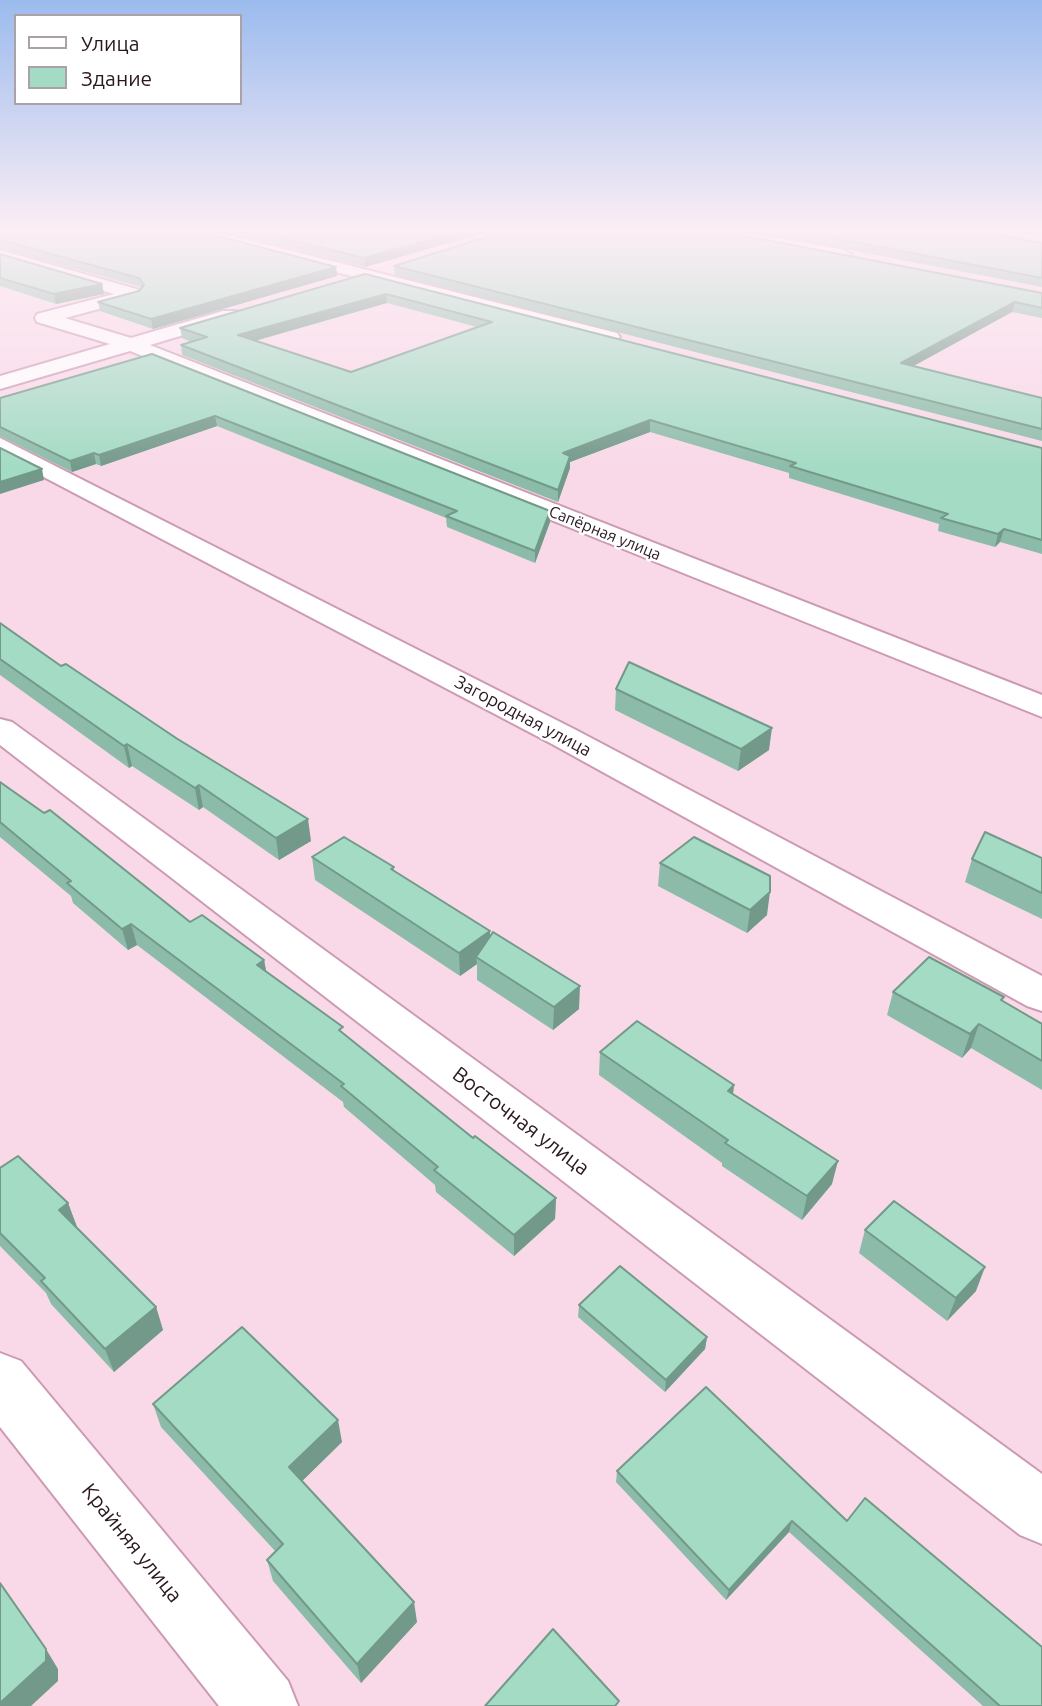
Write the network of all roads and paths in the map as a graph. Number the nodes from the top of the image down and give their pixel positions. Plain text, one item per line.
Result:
1 (68, 312) edge
2 (244, 312) edge
3 (510, 312) edge
4 (626, 342) edge
5 (130, 344) junction
6 (0, 383) edge
7 (0, 445) edge
8 (1042, 707) edge
9 (0, 729) edge
10 (1042, 995) edge
11 (0, 1381) edge
12 (1042, 1513) edge
13 (263, 1706) edge

1 - 5 street, Сапёрная улица
2 - 5 street
3 - 4 street
5 - 6 street
5 - 8 street, Сапёрная улица
7 - 10 street, Загородная улица
9 - 12 street, Восточная улица
11 - 13 street, Крайняя улица

